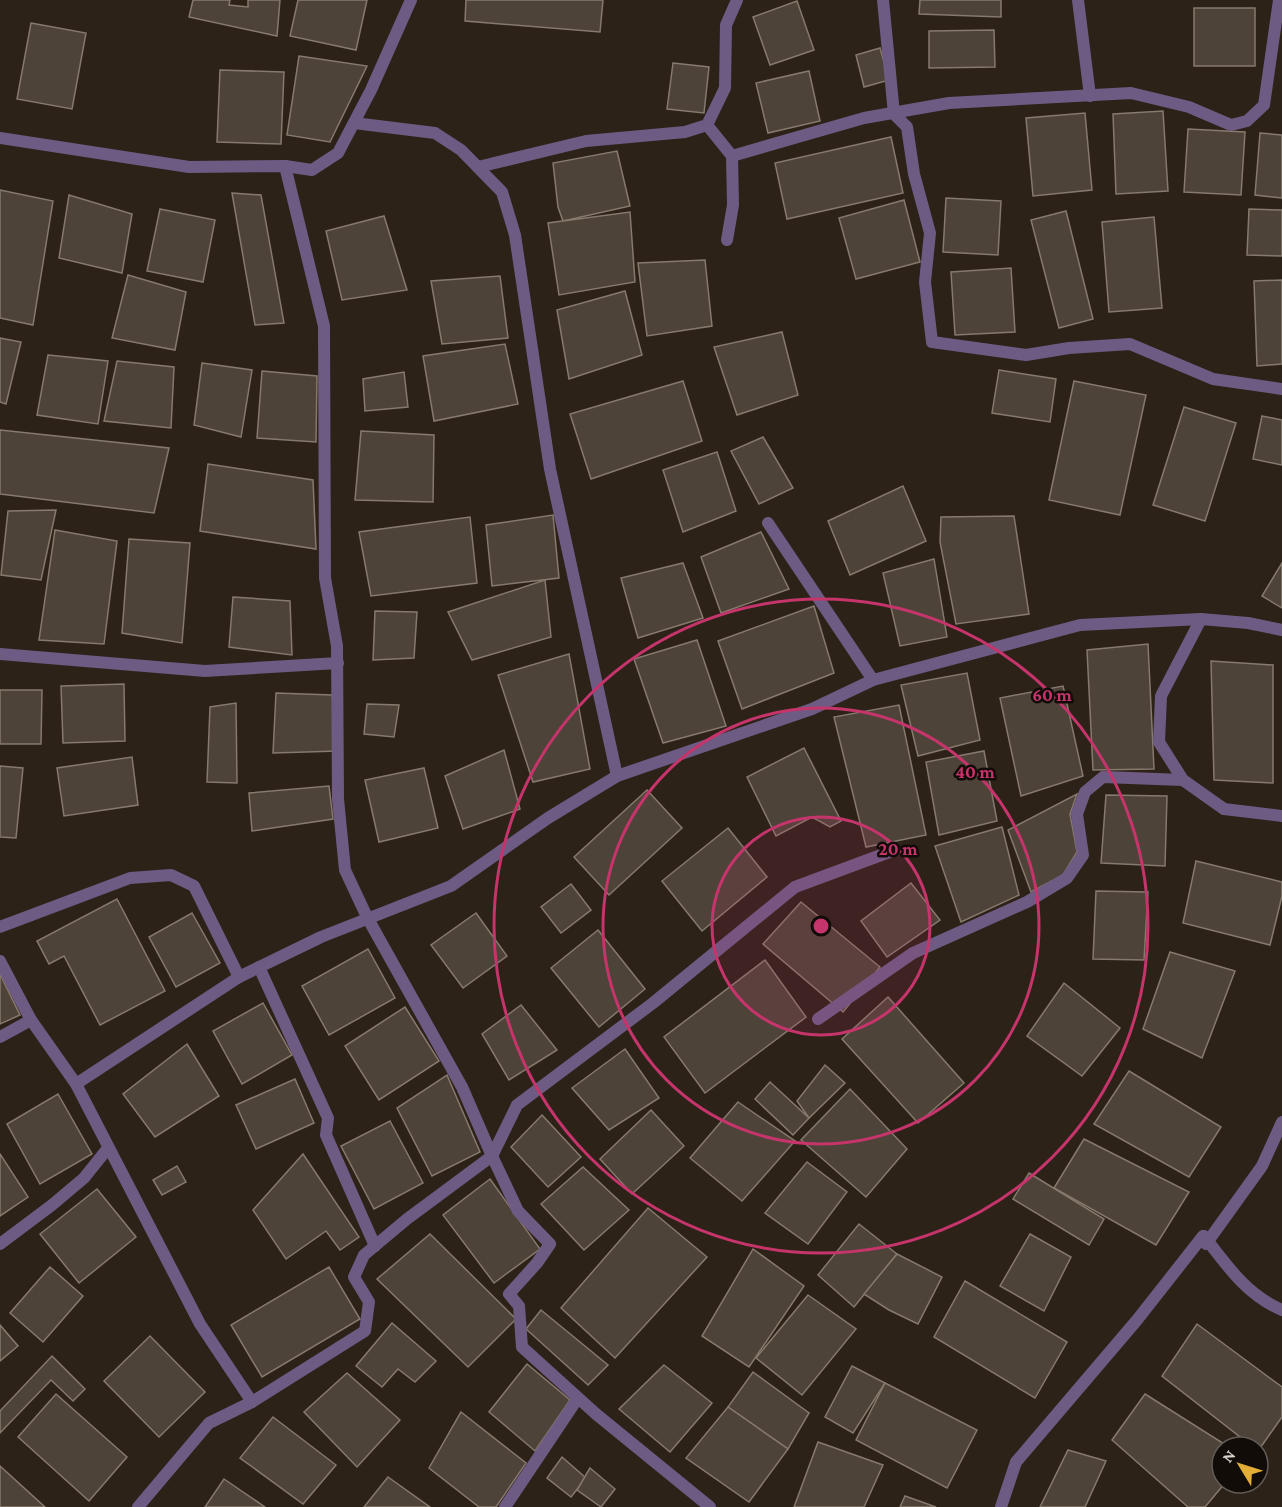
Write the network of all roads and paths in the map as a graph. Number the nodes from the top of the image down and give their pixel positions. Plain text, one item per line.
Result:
1 (411, 0) edge
2 (737, 0) edge
3 (883, 0) edge
4 (1078, 0) edge
5 (1279, 0) edge
6 (1090, 96) junction
7 (894, 114) junction
8 (354, 123) junction
9 (707, 125) junction
10 (0, 138) edge
11 (732, 156) junction
12 (285, 166) junction
13 (478, 167) junction
14 (727, 240) dead end
15 (1282, 389) edge
16 (768, 523) dead end
17 (1201, 619) junction
18 (1282, 630) edge
19 (0, 654) edge
20 (338, 663) junction
21 (873, 680) junction
22 (617, 776) junction
23 (1183, 780) junction
24 (1282, 816) edge
25 (892, 851) dead end
26 (367, 917) junction
27 (0, 927) edge
28 (0, 961) edge
29 (259, 967) junction
30 (239, 977) junction
31 (818, 1019) dead end
32 (31, 1020) junction
33 (0, 1037) edge
34 (76, 1084) junction
35 (1282, 1122) edge
36 (108, 1148) junction
37 (492, 1156) junction
38 (1205, 1239) junction
39 (0, 1244) edge
40 (375, 1246) junction
41 (1282, 1310) edge
42 (578, 1398) junction
43 (252, 1402) junction
44 (138, 1507) edge
45 (505, 1507) edge
46 (710, 1507) edge
47 (1001, 1507) edge

1 - 8 street
2 - 9 street
3 - 7 street
4 - 6 street
5 - 6 street
6 - 7 street
7 - 11 street
7 - 15 street
8 - 12 street
8 - 13 street
9 - 11 street
9 - 13 street
10 - 12 street
11 - 14 street
12 - 20 street
13 - 22 street
16 - 21 street
17 - 18 street
17 - 21 street
17 - 23 street
19 - 20 street
20 - 26 street
21 - 22 street
22 - 26 street
23 - 24 street
23 - 31 street
25 - 37 street
26 - 29 street
26 - 37 street
27 - 30 street
28 - 32 street
29 - 30 street
29 - 40 street
30 - 34 street
32 - 33 street
32 - 34 street
34 - 36 street
35 - 38 street
36 - 39 street
36 - 43 street
37 - 40 street
37 - 42 street
38 - 41 street
38 - 47 street
40 - 43 street
42 - 45 street
42 - 46 street
43 - 44 street

